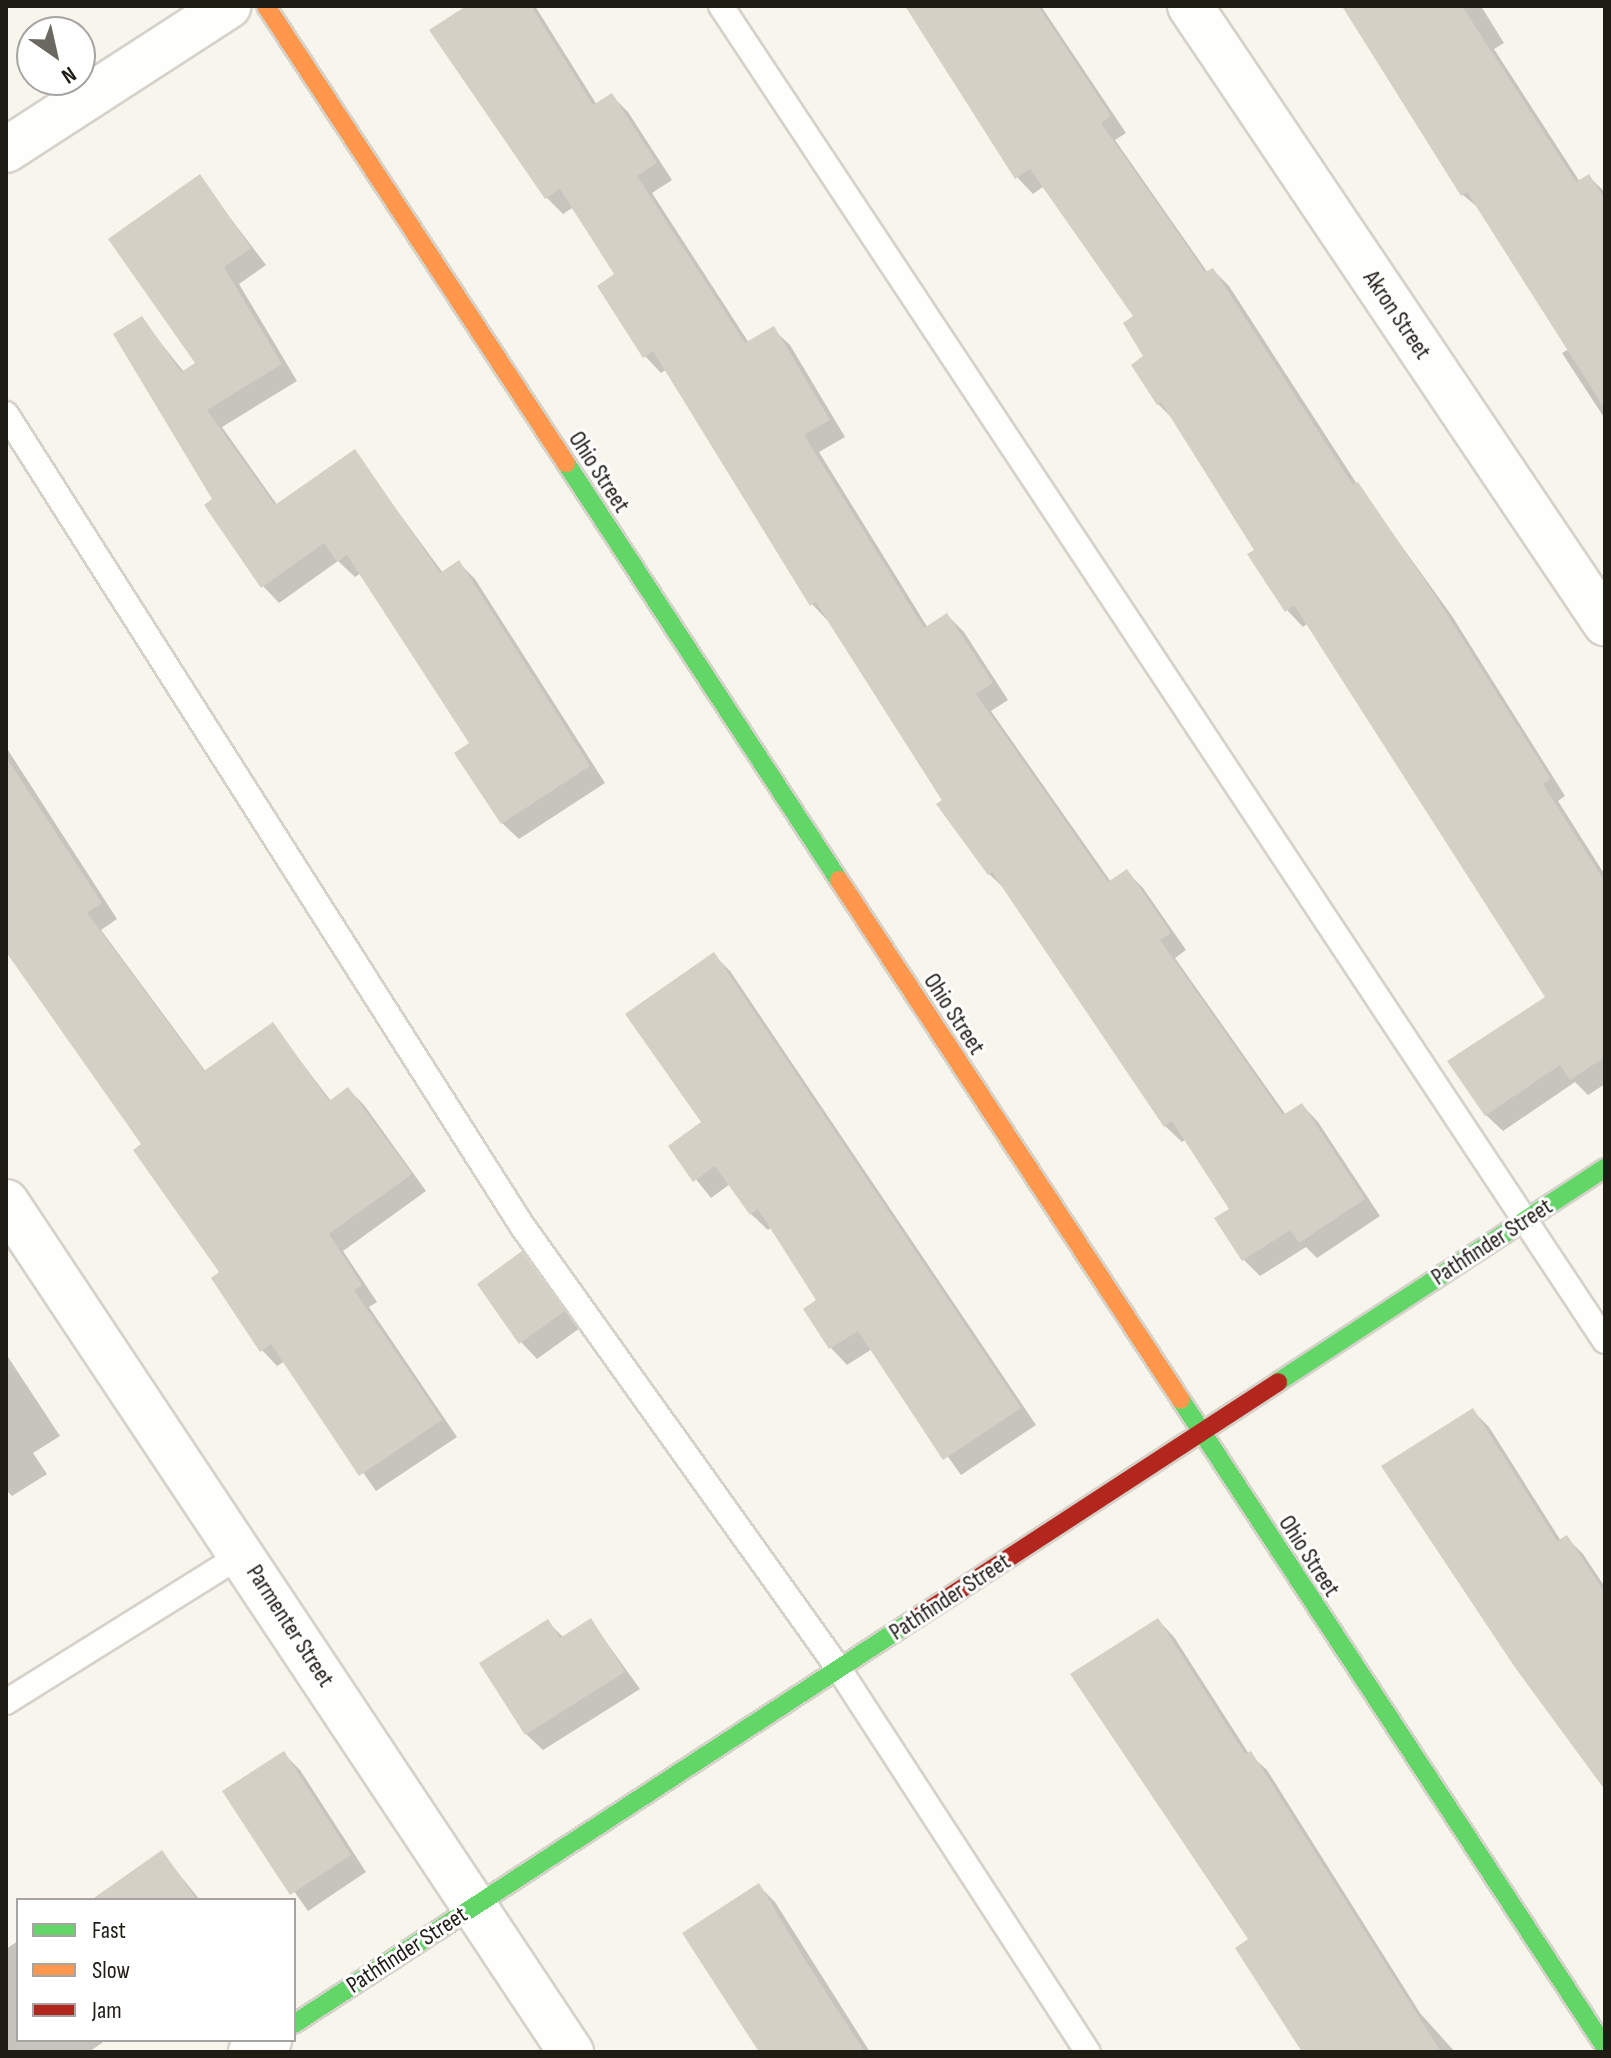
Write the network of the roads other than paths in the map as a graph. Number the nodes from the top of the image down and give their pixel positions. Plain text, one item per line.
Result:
1 (229, 6) edge
2 (266, 6) edge
3 (721, 6) edge
4 (1190, 6) edge
5 (6, 150) edge
6 (6, 414) edge
7 (1605, 623) edge
8 (1605, 1168) edge
9 (6, 1202) edge
10 (1526, 1220) junction
11 (1605, 1341) edge
12 (1200, 1434) junction
13 (243, 1554) junction
14 (839, 1669) junction
15 (6, 1702) edge
16 (474, 1906) junction
17 (296, 2023) edge
18 (1605, 2047) edge
19 (571, 2052) edge
20 (1088, 2052) edge

1 - 5 street
2 - 12 street, Ohio Street
3 - 10 lane
4 - 7 street, Akron Street
6 - 14 lane
8 - 10 street, Pathfinder Street
9 - 13 street, Parmenter Street
10 - 11 lane
10 - 12 street, Pathfinder Street
12 - 14 street, Pathfinder Street
12 - 18 street, Ohio Street
13 - 15 lane
13 - 16 street, Parmenter Street
14 - 16 street, Pathfinder Street
14 - 20 lane
16 - 17 street, Pathfinder Street
16 - 19 street, Parmenter Street

